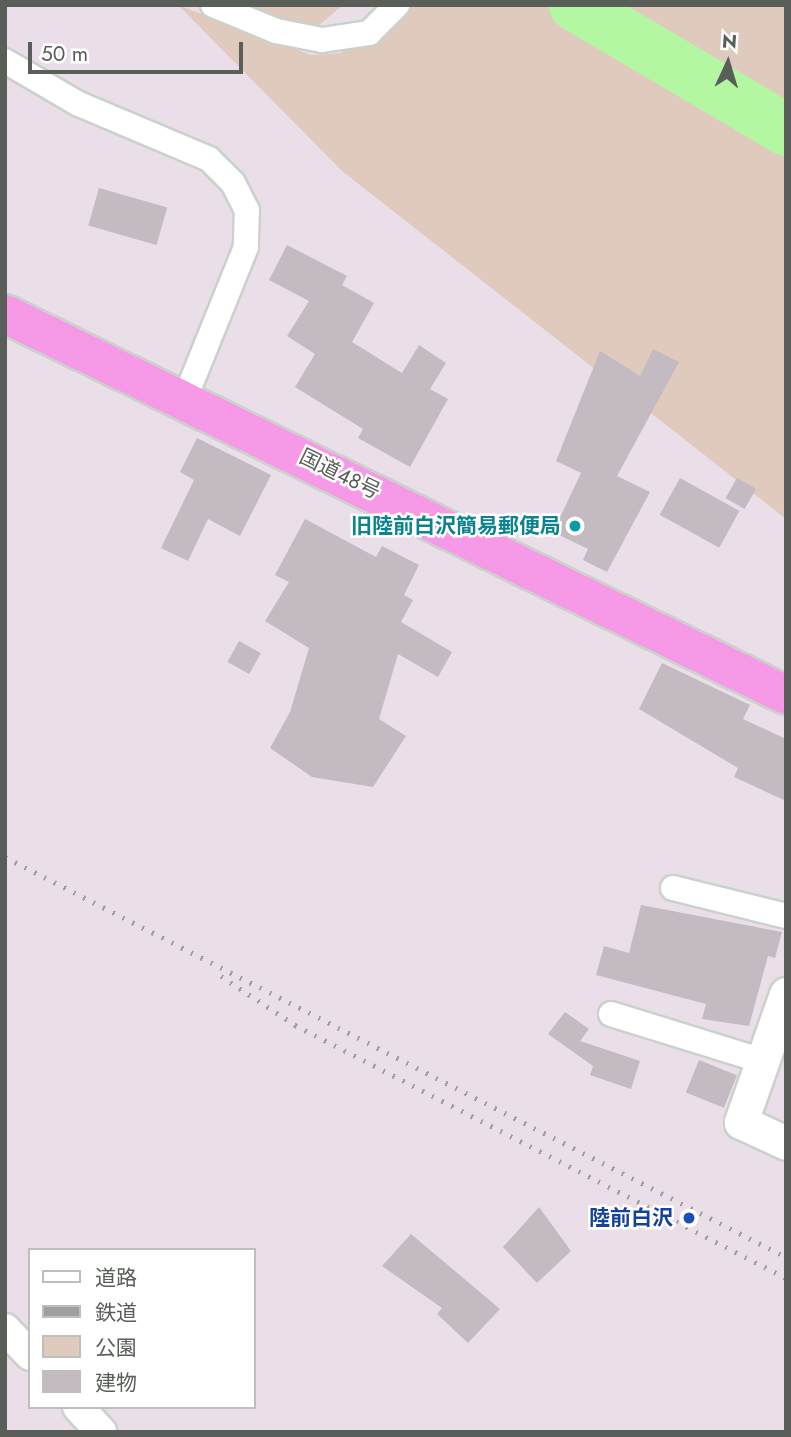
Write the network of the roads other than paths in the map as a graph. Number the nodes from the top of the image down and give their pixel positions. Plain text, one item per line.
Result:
1 (214, 5) edge
2 (397, 5) edge
3 (5, 61) edge
4 (5, 314) edge
5 (186, 398) junction
6 (786, 695) edge
7 (673, 888) dead end
8 (786, 916) edge
9 (786, 994) edge
10 (611, 1014) dead end
11 (763, 1060) junction
12 (786, 1143) edge
13 (5, 1329) edge
14 (28, 1353) edge
15 (80, 1409) edge
16 (101, 1432) edge

1 - 2 street
3 - 5 street
4 - 5 highway, 国道48号
5 - 6 highway, 国道48号
7 - 8 street
9 - 11 main road
10 - 11 street
11 - 12 main road
13 - 14 street
15 - 16 street

